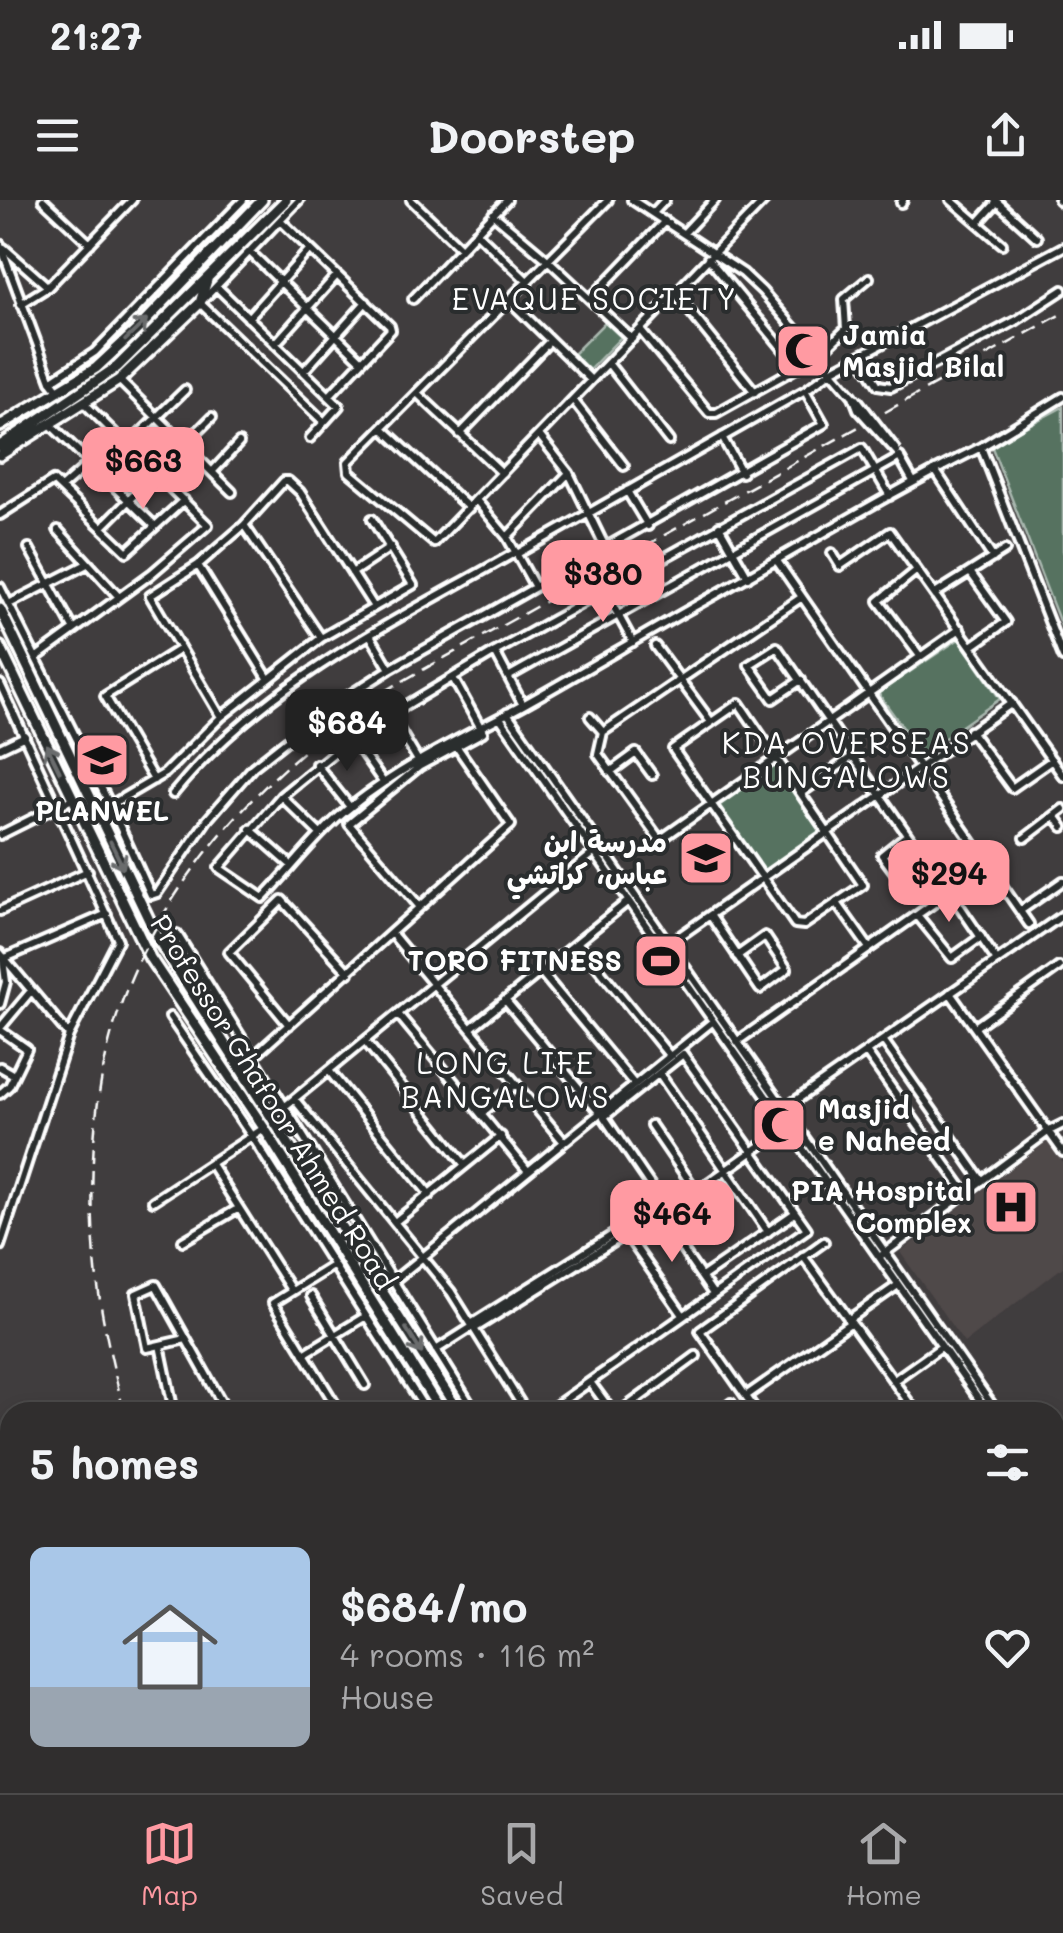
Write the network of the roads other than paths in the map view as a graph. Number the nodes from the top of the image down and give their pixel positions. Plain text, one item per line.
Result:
1 (43, 200) edge
2 (131, 200) edge
3 (243, 200) edge
4 (262, 200) edge
5 (286, 200) edge
6 (299, 200) edge
7 (411, 200) edge
8 (506, 200) edge
9 (608, 200) edge
10 (632, 200) edge
11 (666, 200) edge
12 (716, 200) edge
13 (765, 200) edge
14 (952, 200) edge
15 (997, 201) edge
16 (653, 213) junction
17 (493, 214) junction
18 (281, 221) junction
19 (665, 221) junction
20 (978, 223) junction
21 (476, 232) junction
22 (684, 234) junction
23 (1037, 238) dead end
24 (0, 244) edge
25 (90, 244) junction
26 (1002, 244) dead end
27 (1063, 247) edge
28 (460, 248) junction
29 (310, 249) junction
30 (251, 253) junction
31 (711, 256) junction
32 (549, 261) junction
33 (337, 275) junction
34 (208, 278) junction
35 (869, 278) dead end
36 (282, 280) junction
37 (528, 282) junction
38 (48, 287) junction
39 (217, 288) junction
40 (1063, 290) edge
41 (675, 293) junction
42 (413, 299) dead end
43 (590, 299) junction
44 (510, 301) junction
45 (366, 302) junction
46 (200, 303) junction
47 (21, 304) junction
48 (309, 308) junction
49 (248, 318) junction
50 (640, 330) junction
51 (337, 336) junction
52 (632, 339) junction
53 (550, 340) junction
54 (274, 344) junction
55 (818, 356) junction
56 (859, 356) junction
57 (362, 361) junction
58 (608, 363) junction
59 (798, 368) junction
60 (831, 371) junction
61 (303, 372) junction
62 (119, 380) junction
63 (592, 380) junction
64 (55, 385) junction
65 (185, 390) dead end
66 (805, 390) junction
67 (756, 392) junction
68 (417, 393) junction
69 (328, 396) junction
70 (1063, 397) edge
71 (572, 400) junction
72 (83, 402) junction
73 (156, 417) junction
74 (212, 417) dead end
75 (324, 422) junction
76 (49, 423) junction
77 (0, 426) edge
78 (382, 428) junction
79 (460, 434) junction
80 (539, 435) junction
81 (722, 437) junction
82 (118, 438) junction
83 (310, 438) dead end
84 (669, 441) dead end
85 (240, 442) dead end
86 (184, 444) junction
87 (0, 446) edge
88 (128, 446) junction
89 (981, 446) junction
90 (0, 455) edge
91 (898, 455) junction
92 (90, 464) junction
93 (624, 466) dead end
94 (875, 470) junction
95 (935, 470) junction
96 (156, 472) junction
97 (212, 472) junction
98 (502, 472) junction
99 (569, 473) junction
100 (742, 473) junction
101 (913, 481) junction
102 (62, 488) junction
103 (627, 491) junction
104 (232, 492) dead end
105 (890, 496) junction
106 (128, 500) junction
107 (184, 500) junction
108 (476, 500) junction
109 (468, 508) junction
110 (588, 512) junction
111 (0, 515) edge
112 (372, 519) dead end
113 (103, 526) junction
114 (155, 526) junction
115 (244, 526) junction
116 (648, 526) junction
117 (720, 526) junction
118 (58, 530) dead end
119 (507, 536) junction
120 (391, 547) junction
121 (30, 548) dead end
122 (606, 549) junction
123 (734, 550) junction
124 (1005, 550) dead end
125 (516, 553) junction
126 (832, 553) dead end
127 (993, 558) junction
128 (778, 561) junction
129 (87, 564) junction
130 (198, 566) junction
131 (917, 570) junction
132 (970, 572) junction
133 (352, 573) junction
134 (748, 577) junction
135 (50, 585) junction
136 (0, 587) edge
137 (535, 587) junction
138 (605, 592) junction
139 (935, 594) junction
140 (802, 596) junction
141 (120, 597) junction
142 (4, 603) edge
143 (374, 607) junction
144 (618, 615) junction
145 (960, 629) junction
146 (74, 630) junction
147 (370, 635) junction
148 (321, 638) junction
149 (633, 642) junction
150 (656, 646) dead end
151 (972, 646) junction
152 (0, 647) edge
153 (180, 649) junction
154 (495, 652) junction
155 (920, 656) junction
156 (37, 657) junction
157 (1063, 657) edge
158 (4, 663) edge
159 (390, 669) junction
160 (508, 677) junction
161 (268, 678) junction
162 (454, 678) junction
163 (680, 680) junction
164 (801, 680) junction
165 (0, 684) edge
166 (867, 692) junction
167 (1012, 703) junction
168 (523, 705) junction
169 (390, 714) junction
170 (503, 715) junction
171 (220, 717) junction
172 (590, 717) dead end
173 (53, 720) junction
174 (827, 721) junction
175 (711, 722) junction
176 (482, 725) junction
177 (38, 726) junction
178 (970, 731) junction
179 (602, 732) junction
180 (25, 736) junction
181 (352, 738) junction
182 (457, 746) junction
183 (0, 748) edge
184 (853, 756) junction
185 (776, 758) junction
186 (416, 759) junction
187 (1052, 760) junction
188 (316, 764) junction
189 (919, 766) junction
190 (610, 772) junction
191 (652, 775) dead end
192 (1063, 776) edge
193 (154, 780) junction
194 (383, 782) junction
195 (173, 794) dead end
196 (801, 794) junction
197 (880, 794) junction
198 (281, 796) junction
199 (72, 799) junction
200 (712, 803) junction
201 (58, 806) junction
202 (110, 807) junction
203 (350, 807) junction
204 (1063, 810) edge
205 (97, 812) junction
206 (1054, 816) junction
207 (1063, 827) edge
208 (250, 829) junction
209 (826, 831) junction
210 (320, 834) junction
211 (0, 835) edge
212 (908, 835) junction
213 (1025, 838) dead end
214 (601, 847) junction
215 (594, 853) junction
216 (291, 865) junction
217 (988, 865) junction
218 (88, 871) junction
219 (763, 878) junction
220 (1063, 881) edge
221 (950, 892) junction
222 (628, 902) junction
223 (837, 903) junction
224 (420, 906) junction
225 (0, 910) edge
226 (1020, 911) junction
227 (107, 914) junction
228 (917, 914) junction
229 (710, 915) junction
230 (1063, 915) edge
231 (1029, 924) dead end
232 (177, 934) dead end
233 (392, 934) junction
234 (981, 938) junction
235 (578, 943) junction
236 (670, 943) junction
237 (868, 948) junction
238 (2, 956) edge
239 (737, 956) junction
240 (997, 961) junction
241 (1059, 967) dead end
242 (541, 972) junction
243 (349, 974) junction
244 (434, 984) junction
245 (31, 991) junction
246 (950, 993) junction
247 (1, 1000) edge
248 (505, 1000) junction
249 (398, 1014) junction
250 (170, 1017) dead end
251 (712, 1022) junction
252 (289, 1025) junction
253 (974, 1027) junction
254 (0, 1028) edge
255 (470, 1028) junction
256 (69, 1035) junction
257 (883, 1040) junction
258 (738, 1041) junction
259 (366, 1042) junction
260 (866, 1052) junction
261 (254, 1056) junction
262 (669, 1056) junction
263 (0, 1067) edge
264 (330, 1072) junction
265 (659, 1073) junction
266 (14, 1075) junction
267 (516, 1084) junction
268 (634, 1084) junction
269 (0, 1094) edge
270 (295, 1100) junction
271 (785, 1108) junction
272 (284, 1109) junction
273 (482, 1113) junction
274 (600, 1113) junction
275 (272, 1116) junction
276 (791, 1124) junction
277 (1063, 1124) edge
278 (650, 1125) dead end
279 (264, 1128) junction
280 (1049, 1131) junction
281 (500, 1136) junction
282 (252, 1138) junction
283 (564, 1142) junction
284 (752, 1152) junction
285 (1063, 1152) edge
286 (211, 1164) junction
287 (465, 1165) junction
288 (528, 1171) junction
289 (726, 1171) junction
290 (982, 1181) junction
291 (696, 1192) junction
292 (966, 1193) junction
293 (430, 1195) junction
294 (153, 1202) dead end
295 (238, 1208) junction
296 (668, 1211) junction
297 (795, 1213) junction
298 (660, 1217) junction
299 (396, 1222) junction
300 (640, 1230) dead end
301 (768, 1232) junction
302 (614, 1234) dead end
303 (183, 1240) dead end
304 (824, 1242) dead end
305 (0, 1246) edge
306 (881, 1255) junction
307 (804, 1256) junction
308 (424, 1257) junction
309 (334, 1265) junction
310 (702, 1277) junction
311 (392, 1282) junction
312 (378, 1286) junction
313 (898, 1286) junction
314 (291, 1290) junction
315 (367, 1292) junction
316 (713, 1294) junction
317 (311, 1296) dead end
318 (682, 1314) junction
319 (366, 1316) junction
320 (849, 1321) junction
321 (472, 1326) junction
322 (334, 1336) junction
323 (186, 1340) junction
324 (160, 1345) junction
325 (942, 1347) junction
326 (435, 1350) junction
327 (304, 1354) junction
328 (696, 1356) dead end
329 (893, 1381) junction
330 (590, 1382) junction
331 (365, 1385) dead end
332 (746, 1396) junction
333 (172, 1402) edge
334 (220, 1402) edge
335 (334, 1402) edge
336 (421, 1402) edge
337 (434, 1402) edge
338 (453, 1402) edge
339 (469, 1402) edge
340 (520, 1402) edge
341 (561, 1402) edge
342 (605, 1402) edge
343 (634, 1402) edge
344 (750, 1402) edge
345 (909, 1402) edge
346 (981, 1402) edge
347 (981, 1402) edge

1 - 25 street
2 - 25 street
3 - 64 street
64 -> 4 main road
5 - 34 main road
6 - 18 street
7 - 28 street
8 - 17 street
9 - 32 street
10 - 16 street
11 - 16 street
12 - 22 street
13 - 31 street
14 - 20 street
15 - 20 street
15 - 23 street
16 - 19 street
17 - 21 street
17 - 32 street
18 - 29 street
18 - 30 street
19 - 22 street
19 - 43 street
20 - 26 street
21 - 28 street
21 - 37 street
22 - 31 street
24 - 38 street
24 - 47 street
25 - 38 street
27 - 56 street
28 - 42 street
29 - 33 street
29 - 36 street
30 - 36 street
30 - 39 street
31 - 41 street
31 - 55 street
31 - 59 street
32 - 37 street
32 - 43 street
33 - 45 street
33 - 48 street
34 - 46 main road
34 - 87 main road
35 - 55 street
36 - 48 street
36 - 49 street
37 - 44 street
38 - 47 street
39 - 46 street
39 - 49 street
40 - 56 street
41 - 50 street
41 - 67 street
43 - 52 street
44 - 53 street
44 - 68 street
45 - 51 street
45 - 57 street
46 - 62 main road
46 - 75 street
47 - 64 street
48 - 51 street
48 - 54 street
49 - 54 street
50 - 52 street
50 - 67 street
51 - 57 street
51 - 61 street
52 - 58 street
53 - 63 street
53 - 79 street
54 - 61 street
55 - 59 street
55 - 60 street
56 - 60 street
57 - 69 street
58 - 63 street
58 - 84 street
59 - 67 street
60 - 66 street
60 - 91 street, bridge
61 - 69 street
62 - 72 main road
62 - 73 street
63 - 71 street
64 - 77 main road
65 - 73 street
66 - 81 street
66 - 100 street
68 - 78 street
68 - 79 street
69 - 75 street
70 - 89 street
71 - 80 street
71 - 93 street
72 - 76 main road
72 - 82 street
73 - 86 street
73 - 88 street
74 - 86 street
75 - 83 street
76 - 90 main road
76 - 92 street
78 - 109 street
78 - 109 street
79 - 98 street
80 - 98 street
80 - 99 street
81 - 100 street
81 - 103 street
82 - 88 street
82 - 92 street
85 - 97 street
86 - 96 street
86 - 97 street
88 - 96 street
89 - 95 street
89 - 157 street
91 - 94 street
91 - 101 street
92 - 102 street
92 - 106 street
94 - 105 street
94 - 117 street
94 - 123 street
95 - 101 street
95 - 127 street
96 - 106 street
96 - 107 street
97 - 104 street
98 - 108 street
99 - 110 street
99 - 119 street
100 - 116 street
101 - 105 street
102 - 111 street
102 - 113 street
103 - 110 street
103 - 116 street
105 - 128 street
106 - 113 street
106 - 114 street
107 - 114 street
107 - 141 street
108 - 109 street
108 - 119 street
110 - 122 street
110 - 125 street
112 - 120 street
113 - 114 street
115 - 130 street
115 - 133 street
115 - 148 street
116 - 122 street
117 - 123 street
117 - 138 street
118 - 129 street
119 - 125 street
120 - 133 street
120 - 143 street
121 - 135 street
122 - 137 street
123 - 134 street
123 - 144 street
124 - 127 street
125 - 137 street
125 - 147 street
126 - 131 street
127 - 132 street
128 - 134 street
128 - 140 street
129 - 135 street
129 - 141 street
130 - 153 street
130 - 161 street
131 - 139 street
131 - 155 street
132 - 139 street
132 - 151 street
133 - 143 street
134 - 149 street
135 - 142 street
135 - 146 street
136 - 142 street
137 - 159 street
138 - 144 street
138 - 154 street
139 - 145 street
140 - 163 street
140 - 166 street
141 - 146 street
142 - 156 street
142 - 173 main road
143 - 148 street
144 - 149 street
144 - 160 street
145 - 151 street
145 - 155 street
146 - 156 street
147 - 159 street
147 - 195 street
148 - 161 street
149 - 168 street
150 - 163 street
151 - 167 street
152 - 158 main road, Professor Ghafoor Ahmed Road
153 - 171 street
153 - 193 street
154 - 160 street
154 - 162 street
155 - 166 street
156 - 202 street
158 - 177 main road, Professor Ghafoor Ahmed Road
159 - 202 street
160 - 168 street
161 - 171 street
162 - 169 street
162 - 176 street
163 - 175 street
163 - 179 street
164 - 164 street
164 - 174 street
165 - 180 street
166 - 174 street
166 - 189 street
167 - 178 street
167 - 187 street
168 - 170 street
169 - 181 street
169 - 186 street
170 - 176 street
170 - 214 street
170 - 215 street
171 - 193 street
172 - 179 street
173 - 177 main road
173 - 205 main road
174 - 184 street
174 - 185 street
175 - 185 street
175 - 200 street
176 - 182 street
176 - 186 street
199 -> 177 main road, Professor Ghafoor Ahmed Road
178 - 187 street
178 - 189 street
179 - 190 street
180 - 183 street
180 - 201 street
181 - 188 street
181 - 194 street
182 - 224 street
182 - 224 street
184 - 196 street
184 - 197 street
185 - 196 street
185 - 200 street
186 - 194 street
187 - 192 street
188 - 198 street
188 - 203 street
189 - 197 street
189 - 217 street
190 - 191 street
190 - 200 street
193 - 202 street
194 - 203 street
196 - 209 street
197 - 209 street
197 - 212 street
198 - 208 street
198 - 210 street
199 - 201 street
199 - 279 main road, Professor Ghafoor Ahmed Road
200 - 219 street
201 - 211 street
201 - 218 street
202 - 205 street
203 - 210 street
204 - 206 street
205 -> 275 main road
206 - 207 street
206 - 213 street
208 - 216 street
208 - 216 street
209 - 219 street
209 - 223 street
210 - 216 street
212 - 212 street
214 - 215 street
214 - 236 street
215 - 222 street
215 - 244 street
217 - 221 street
217 - 226 street
218 - 225 street
218 - 227 street
219 - 223 street
219 - 229 street
220 - 226 street
221 - 228 street
221 - 234 street
222 - 235 street
222 - 251 street
223 - 237 street
224 - 233 street
226 - 231 street
227 - 238 street
227 - 256 street
228 - 234 street
228 - 237 street
229 - 236 street
229 - 239 street
230 - 240 street
232 - 261 street
233 - 243 street
233 - 244 street
234 - 240 street
235 - 242 street
235 - 262 street
236 - 258 street
237 - 258 street
238 - 245 street
238 - 247 street
239 - 239 street
240 - 246 street
241 - 253 street
242 - 248 street
242 - 268 street
243 - 252 street
243 - 252 street
244 - 249 street
244 - 255 street
245 - 254 street
245 - 256 street
246 - 253 street
246 - 257 street
248 - 255 street
248 - 274 street
249 - 259 street
249 - 273 street
250 - 282 street
251 - 262 street
251 - 276 street
252 - 261 street
253 - 280 street
254 - 266 street
255 - 267 street
256 - 305 street
257 - 260 street
257 - 290 street
258 - 271 street
259 - 264 street
259 - 287 street
260 - 271 street
260 - 292 street
261 - 272 street
262 - 268 street
263 - 266 street
264 - 270 street
264 - 293 street
265 - 284 street
265 - 289 street
265 - 296 street
266 - 269 street
267 - 273 street
267 - 283 street
268 - 274 street
270 - 272 street
270 - 299 street
271 - 276 street
272 - 275 street
272 - 311 street
273 - 281 street
274 - 283 street
275 - 312 main road
276 - 284 street
276 - 306 street
277 - 280 street
278 - 291 street
279 - 282 street
279 - 315 main road, Professor Ghafoor Ahmed Road
280 - 285 street
280 - 290 street
281 - 287 street
281 - 288 street
282 - 286 street
282 - 309 street
283 - 288 street
284 - 289 street
284 - 297 street
286 - 294 street
286 - 295 street
287 - 293 street
288 - 308 street
289 - 291 street
289 - 301 street
290 - 292 street
291 - 296 street
292 - 306 street
293 - 299 street
295 - 303 street
295 - 314 street
296 - 298 street
297 - 301 street
297 - 316 street
298 - 300 street
298 - 310 street
299 - 308 street
301 - 310 street
302 - 321 street
304 - 307 street
306 - 313 street
306 - 346 street
307 - 320 street
307 - 332 street
308 - 311 street
308 - 321 street
309 - 314 street
309 - 319 street
310 - 316 street
311 - 326 street
312 - 315 main road
312 -> 338 main road
313 - 320 street
313 - 325 street
314 - 327 street
315 - 337 main road, Professor Ghafoor Ahmed Road
316 - 318 street
317 - 322 street
318 - 321 street
318 - 330 street
319 - 322 street
319 - 336 street
320 - 329 street
320 - 332 street
321 - 326 street
321 - 340 street
322 - 327 street
322 - 331 street
323 - 324 street
323 - 324 street
323 - 334 street
324 - 333 street
325 - 329 street
325 - 347 street
326 - 339 street
327 - 335 street
328 - 343 street
329 - 345 street
330 - 341 street
330 - 342 street
332 - 344 street

